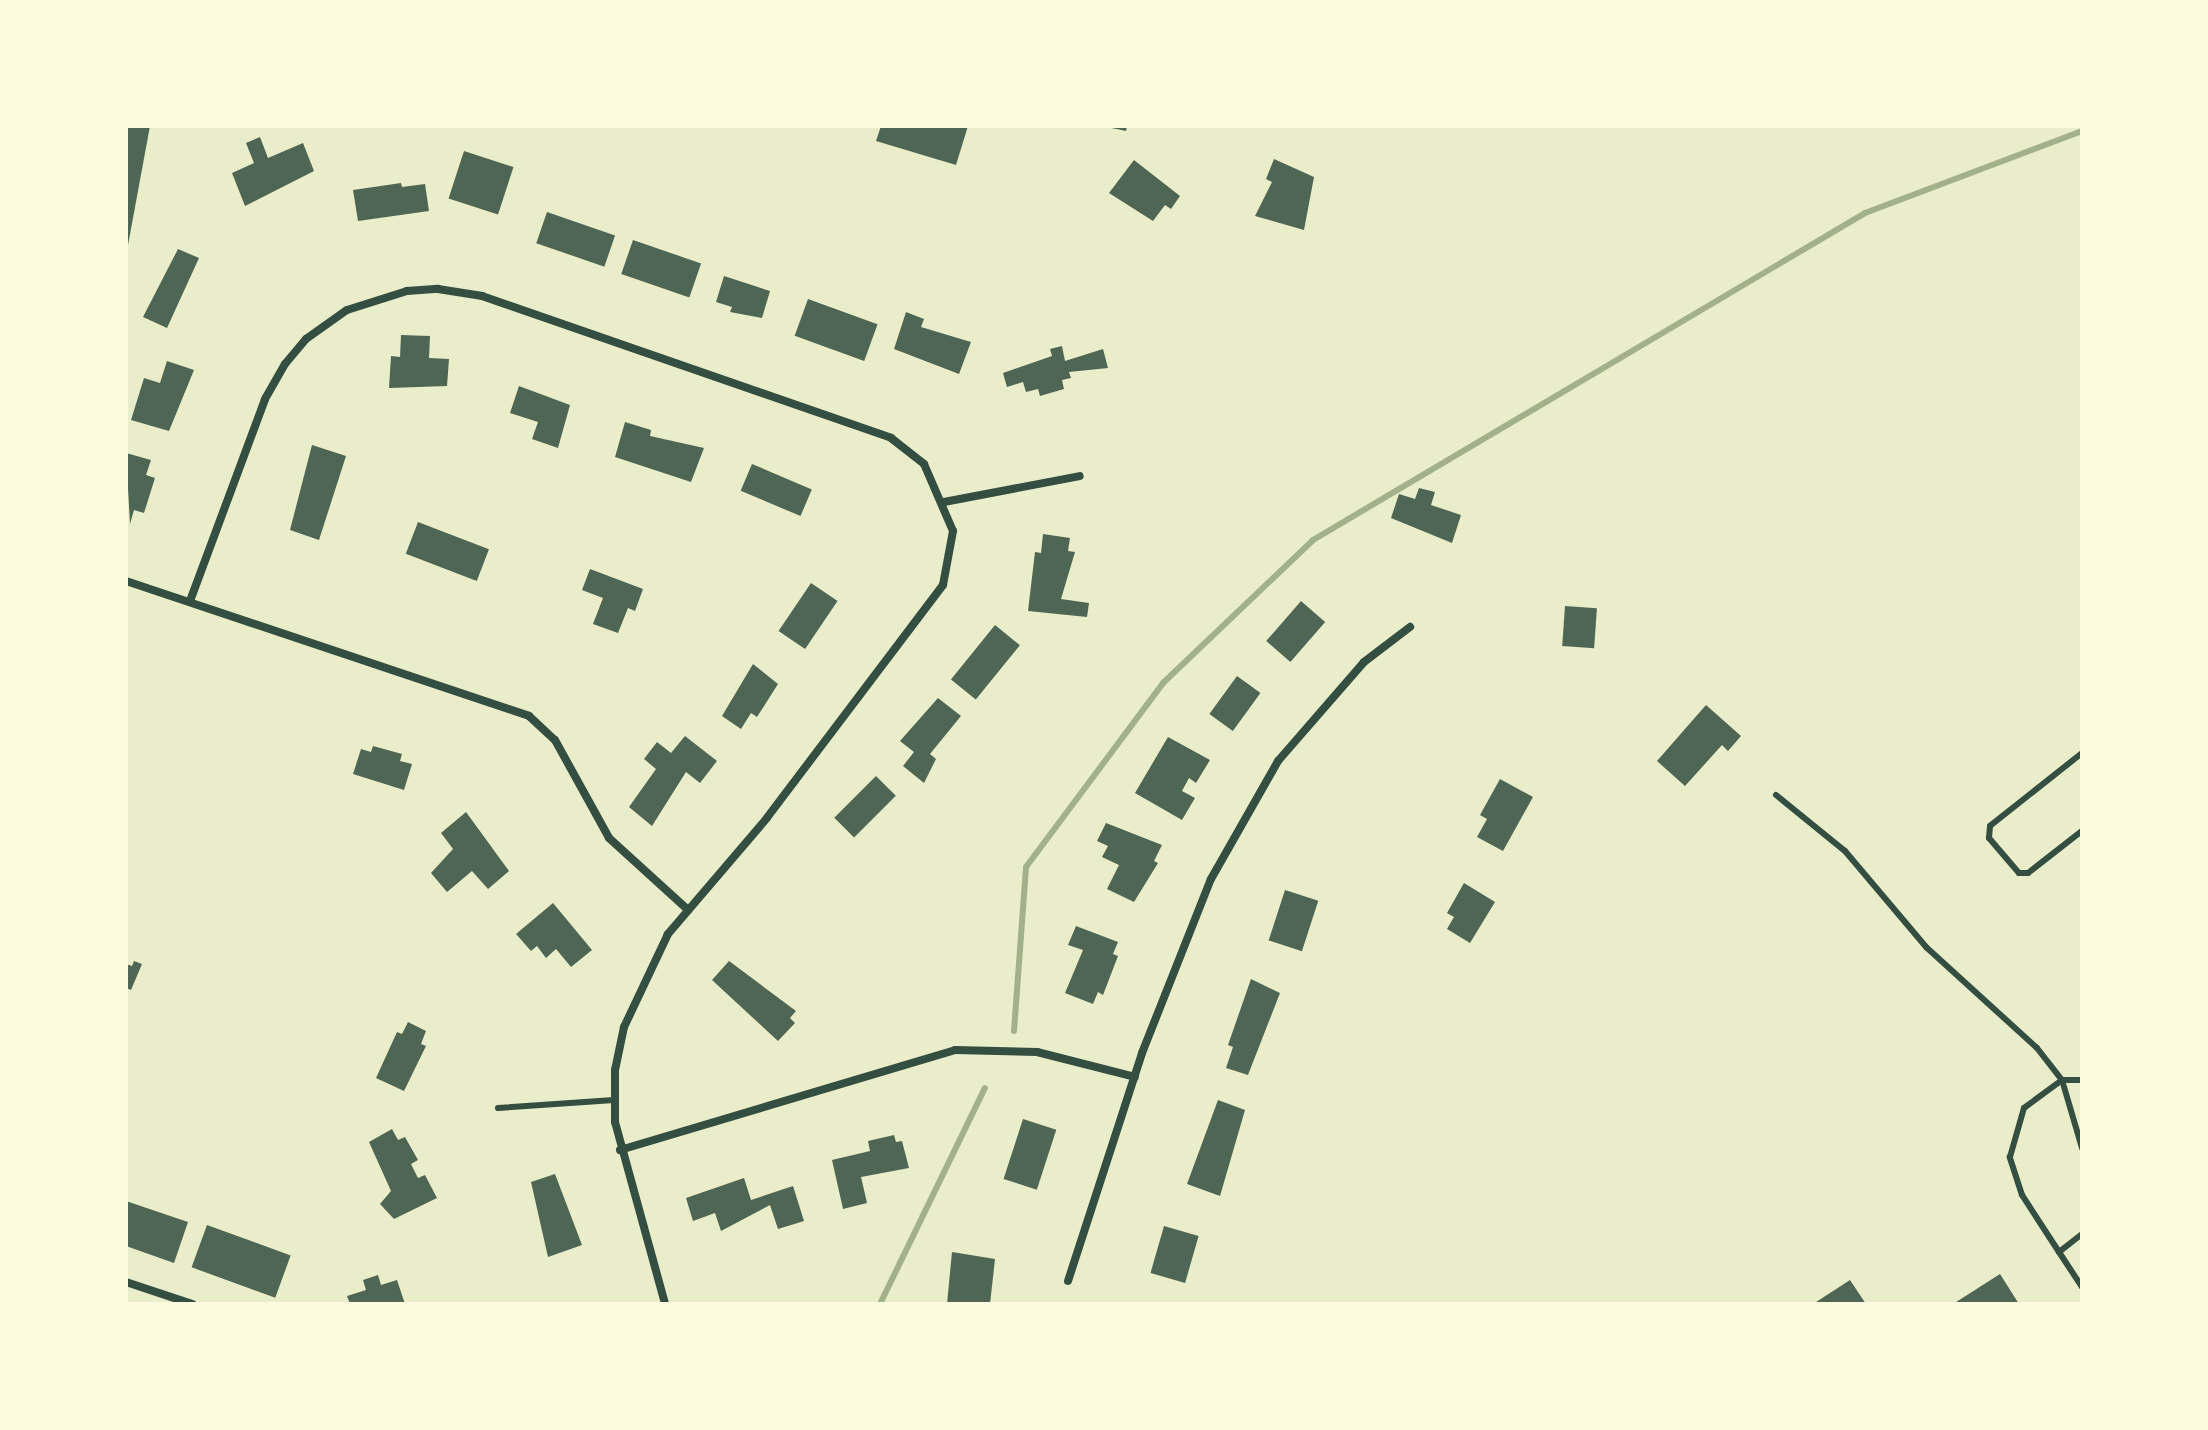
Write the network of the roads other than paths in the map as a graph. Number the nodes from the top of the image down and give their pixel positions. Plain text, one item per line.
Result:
1 (1080, 476) dead end
2 (944, 502) junction
3 (126, 581) edge
4 (190, 601) junction
5 (1410, 627) dead end
6 (2082, 753) edge
7 (1776, 795) dead end
8 (2082, 831) edge
9 (688, 910) junction
10 (1135, 1077) junction
11 (2062, 1080) junction
12 (2082, 1080) edge
13 (614, 1100) junction
14 (498, 1108) dead end
15 (2082, 1148) edge
16 (620, 1150) junction
17 (2082, 1234) edge
18 (2059, 1252) junction
19 (1068, 1281) dead end
20 (126, 1282) edge
21 (2082, 1287) edge
22 (192, 1304) edge
23 (665, 1304) edge

1 - 2 street
2 - 4 street
2 - 9 street
3 - 4 street
4 - 9 street
5 - 10 street
6 - 8 lane
7 - 11 lane
9 - 13 street
10 - 16 street
10 - 19 street
11 - 12 lane
11 - 15 lane
11 - 18 lane
13 - 14 lane
13 - 16 street
16 - 23 street
17 - 18 lane
18 - 21 lane
20 - 22 street

